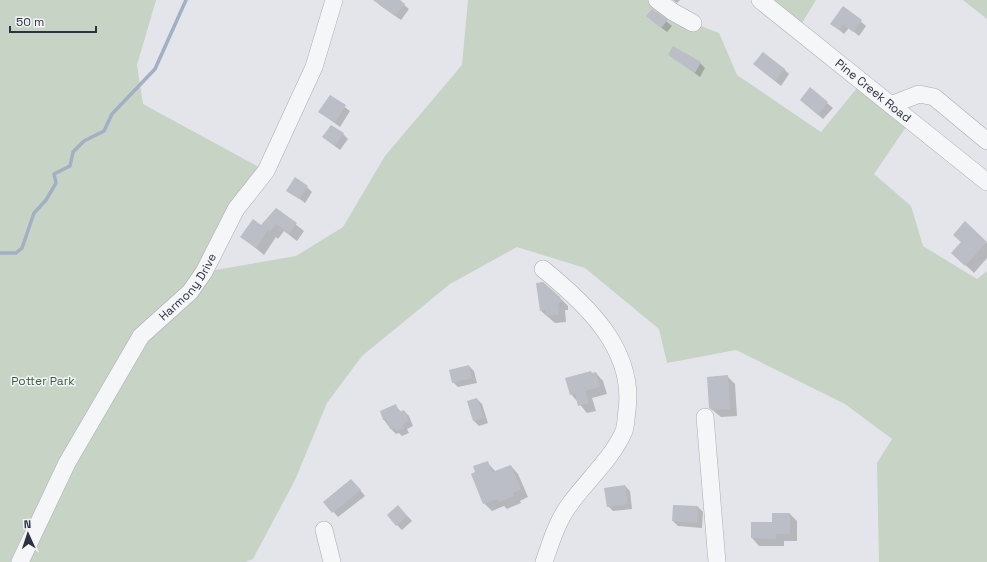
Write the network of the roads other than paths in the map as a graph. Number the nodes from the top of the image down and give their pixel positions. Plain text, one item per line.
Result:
1 (334, 0) edge
2 (657, 0) edge
3 (760, 0) edge
4 (693, 23) dead end
5 (892, 105) junction
6 (987, 141) edge
7 (987, 182) edge
8 (543, 269) dead end
9 (705, 417) dead end
10 (324, 530) dead end
11 (20, 562) edge
12 (332, 562) edge
13 (544, 562) edge
14 (717, 562) edge

1 - 11 street, Harmony Drive
2 - 4 street
3 - 5 street, Pine Creek Road
5 - 6 street
5 - 7 street, Pine Creek Road
8 - 13 street
9 - 14 street
10 - 12 street

